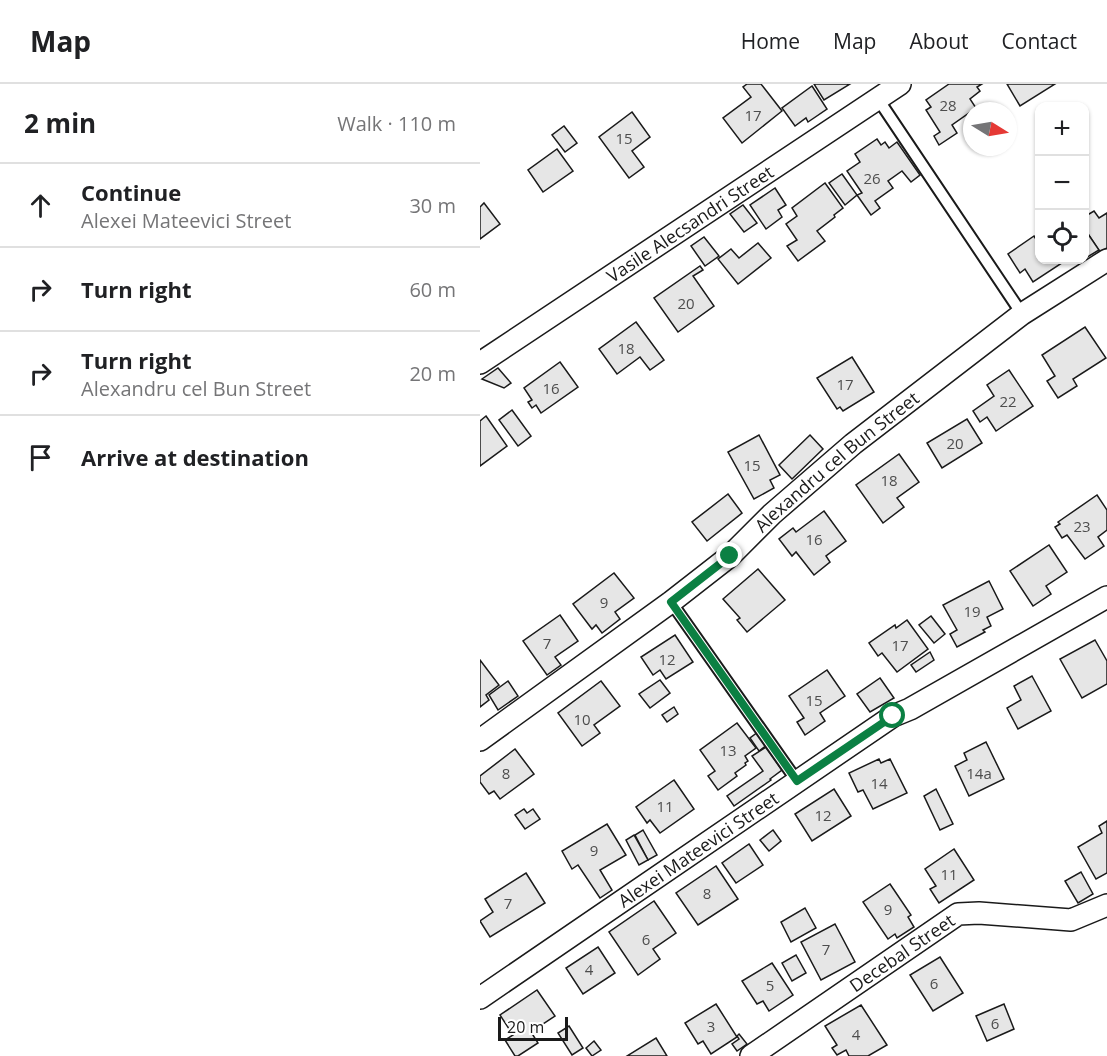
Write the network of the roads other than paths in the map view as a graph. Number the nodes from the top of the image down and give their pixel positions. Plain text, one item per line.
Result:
1 (900, 84) edge
2 (878, 99) junction
3 (1107, 260) edge
4 (1022, 314) junction
5 (480, 363) edge
6 (1107, 597) edge
7 (671, 602) junction
8 (480, 740) edge
9 (797, 781) junction
10 (1107, 905) edge
11 (480, 998) edge
12 (751, 1056) edge

1 - 2 street, Vasile Alecsandri Street
2 - 4 lane
2 - 5 street, Vasile Alecsandri Street
3 - 4 street, Alexandru cel Bun Street
4 - 7 street, Alexandru cel Bun Street
6 - 9 street, Alexei Mateevici Street
7 - 8 street, Alexandru cel Bun Street
7 - 9 lane
9 - 11 street, Alexei Mateevici Street
10 - 12 street, Decebal Street

